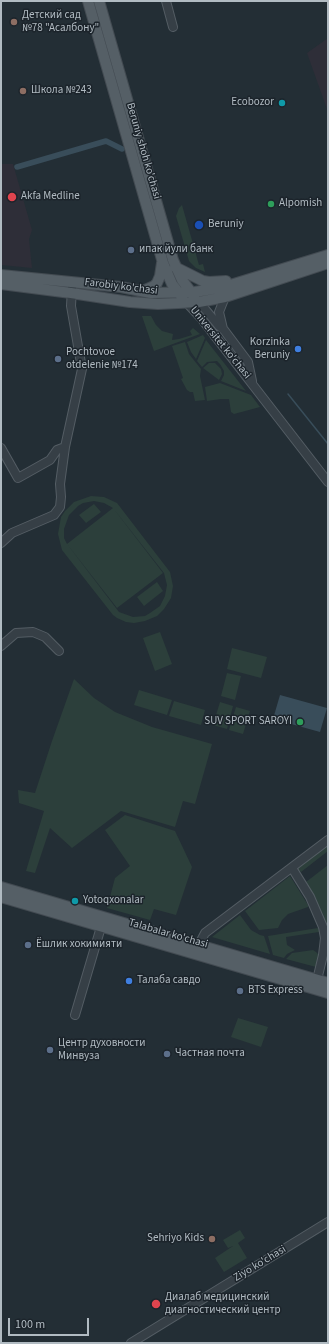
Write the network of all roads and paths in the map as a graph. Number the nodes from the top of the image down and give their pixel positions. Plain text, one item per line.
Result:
1 (166, 1) edge
2 (91, 2) edge
3 (173, 27) dead end
4 (328, 255) edge
5 (162, 263) junction
6 (328, 263) edge
7 (175, 267) junction
8 (1, 275) edge
9 (241, 281) junction
10 (1, 284) edge
11 (72, 288) junction
12 (143, 292) junction
13 (192, 292) junction
14 (179, 293) junction
15 (225, 297) junction
16 (199, 302) junction
17 (187, 303) junction
18 (224, 330) junction
19 (253, 384) junction
20 (65, 447) junction
21 (1, 448) edge
22 (328, 482) edge
23 (1, 543) edge
24 (1, 646) edge
25 (59, 651) dead end
26 (328, 840) edge
27 (292, 868) junction
28 (1, 888) edge
29 (1, 897) edge
30 (27, 900) junction
31 (101, 927) junction
32 (196, 950) junction
33 (317, 980) junction
34 (328, 984) edge
35 (328, 993) edge
36 (75, 1015) dead end
37 (328, 1222) edge
38 (131, 1343) edge

1 - 3 street
2 - 5 main road, Beruniy shoh ko'chasi
2 - 7 main road, Beruniy shoh ko'chasi
4 - 9 main road, Farobiy ko'chasi
5 - 12 main road
5 - 14 main road, Beruniy shoh ko'chasi
6 - 15 main road, Farobiy ko'chasi
7 - 9 main road
7 - 13 main road, Beruniy shoh ko'chasi
8 - 11 main road, Farobiy ko'chasi
9 - 13 main road, Farobiy ko'chasi
10 - 11 main road, Farobiy ko'chasi
11 - 12 main road, Farobiy ko'chasi
11 - 17 main road, Farobiy ko'chasi
11 - 20 street
12 - 14 main road, Farobiy ko'chasi
13 - 14 main road, Farobiy ko'chasi
13 - 16 main road, Beruniy shoh ko'chasi
13 - 17 main road
14 - 17 main road, Beruniy shoh ko'chasi
15 - 16 main road, Farobiy ko'chasi
15 - 18 street
16 - 17 main road, Farobiy ko'chasi
16 - 18 street, Universitet ko'chasi
17 - 19 street, Universitet ko'chasi
18 - 19 street, Universitet ko'chasi
19 - 22 street, Universitet ko'chasi
20 - 21 street
20 - 23 street
24 - 25 street
26 - 27 street
27 - 32 street
27 - 33 street
28 - 30 main road, Talabalar ko'chasi
29 - 30 main road, Talabalar ko'chasi
30 - 31 main road, Talabalar ko'chasi
30 - 32 main road, Talabalar ko'chasi
31 - 32 main road, Talabalar ko'chasi
31 - 36 street
32 - 33 main road, Talabalar ko'chasi
32 - 35 main road, Talabalar ko'chasi
33 - 34 main road, Talabalar ko'chasi
37 - 38 street, Ziyo ko'chasi

